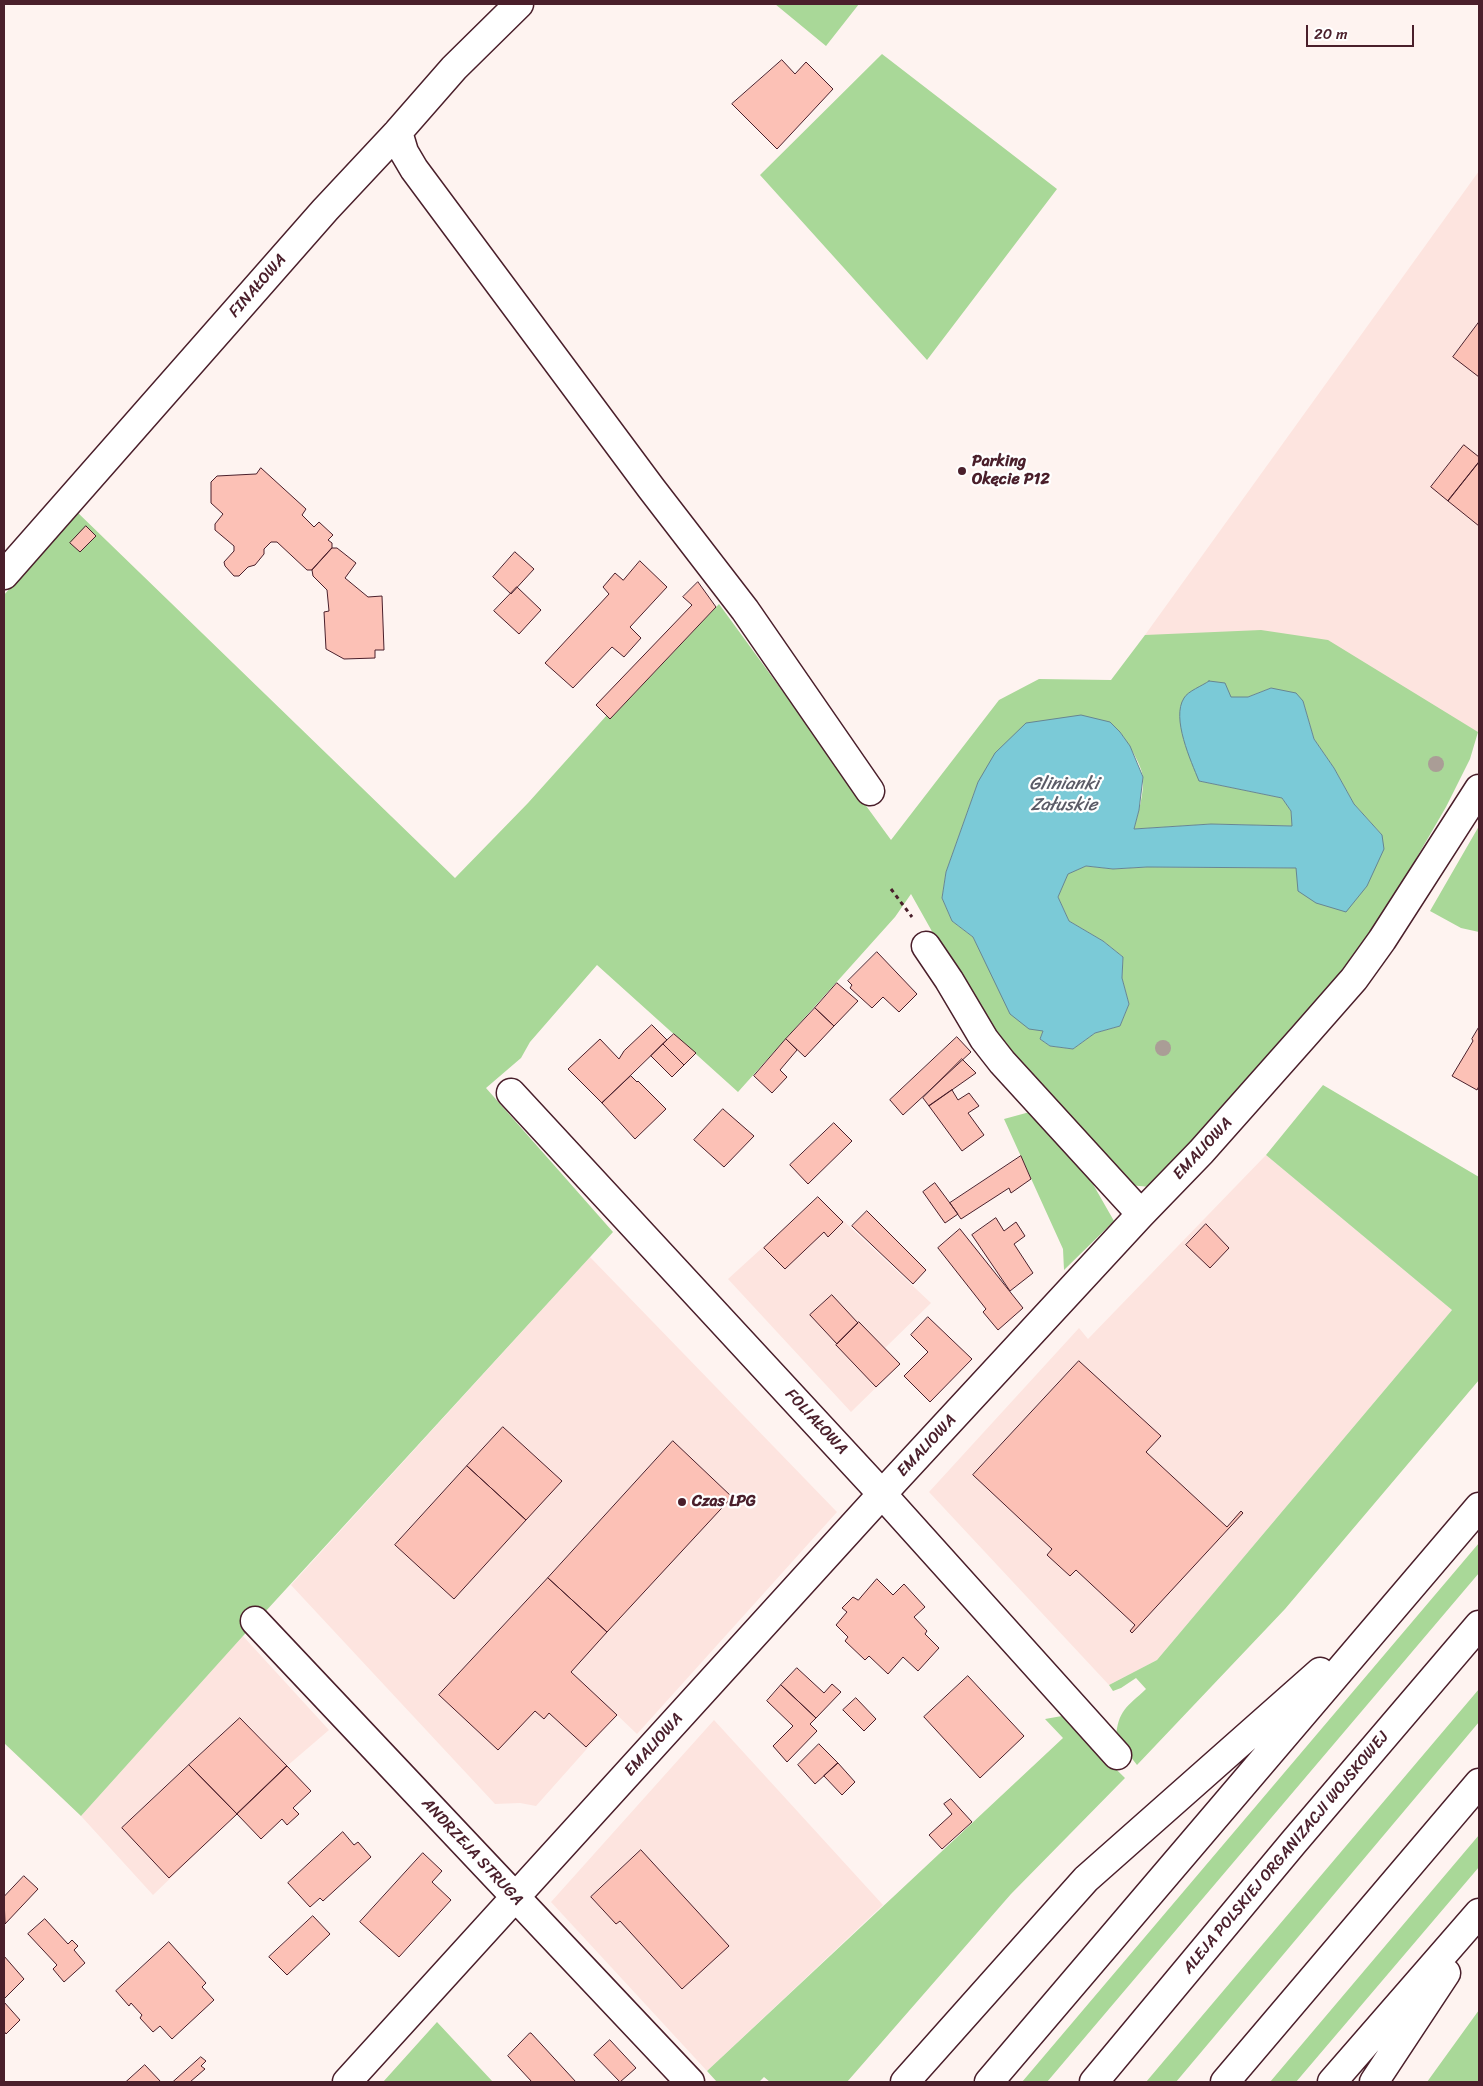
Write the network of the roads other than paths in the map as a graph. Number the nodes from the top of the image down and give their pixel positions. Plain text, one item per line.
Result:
1 (519, 4) edge
2 (398, 132) junction
3 (4, 575) edge
4 (1479, 789) edge
5 (870, 791) dead end
6 (926, 946) dead end
7 (511, 1093) dead end
8 (1141, 1214) junction
9 (882, 1494) junction
10 (1479, 1507) edge
11 (1398, 1603) junction
12 (255, 1621) dead end
13 (1479, 1625) edge
14 (1117, 1755) dead end
15 (1479, 1783) edge
16 (515, 1898) junction
17 (1479, 1913) edge
18 (1479, 1922) edge
19 (348, 2082) edge
20 (690, 2082) edge
21 (905, 2082) edge
22 (988, 2082) edge
23 (1094, 2082) edge
24 (1225, 2082) edge
25 (1332, 2082) edge
26 (1374, 2082) edge

1 - 2 main road, FINAŁOWA
2 - 3 main road, FINAŁOWA
2 - 5 main road
4 - 8 main road, EMALIOWA
6 - 8 main road
7 - 9 main road, FOLIAŁOWA
8 - 9 main road, EMALIOWA
9 - 14 main road, FOLIAŁOWA
9 - 16 main road, EMALIOWA
10 - 11 main road
11 - 21 main road
11 - 22 main road
12 - 16 main road, ANDRZEJA STRUGA
13 - 23 main road, ALEJA POLSKIEJ ORGANIZACJI WOJSKOWEJ
15 - 24 main road
16 - 19 main road, EMALIOWA
16 - 20 main road, ANDRZEJA STRUGA
17 - 25 main road
18 - 26 main road

